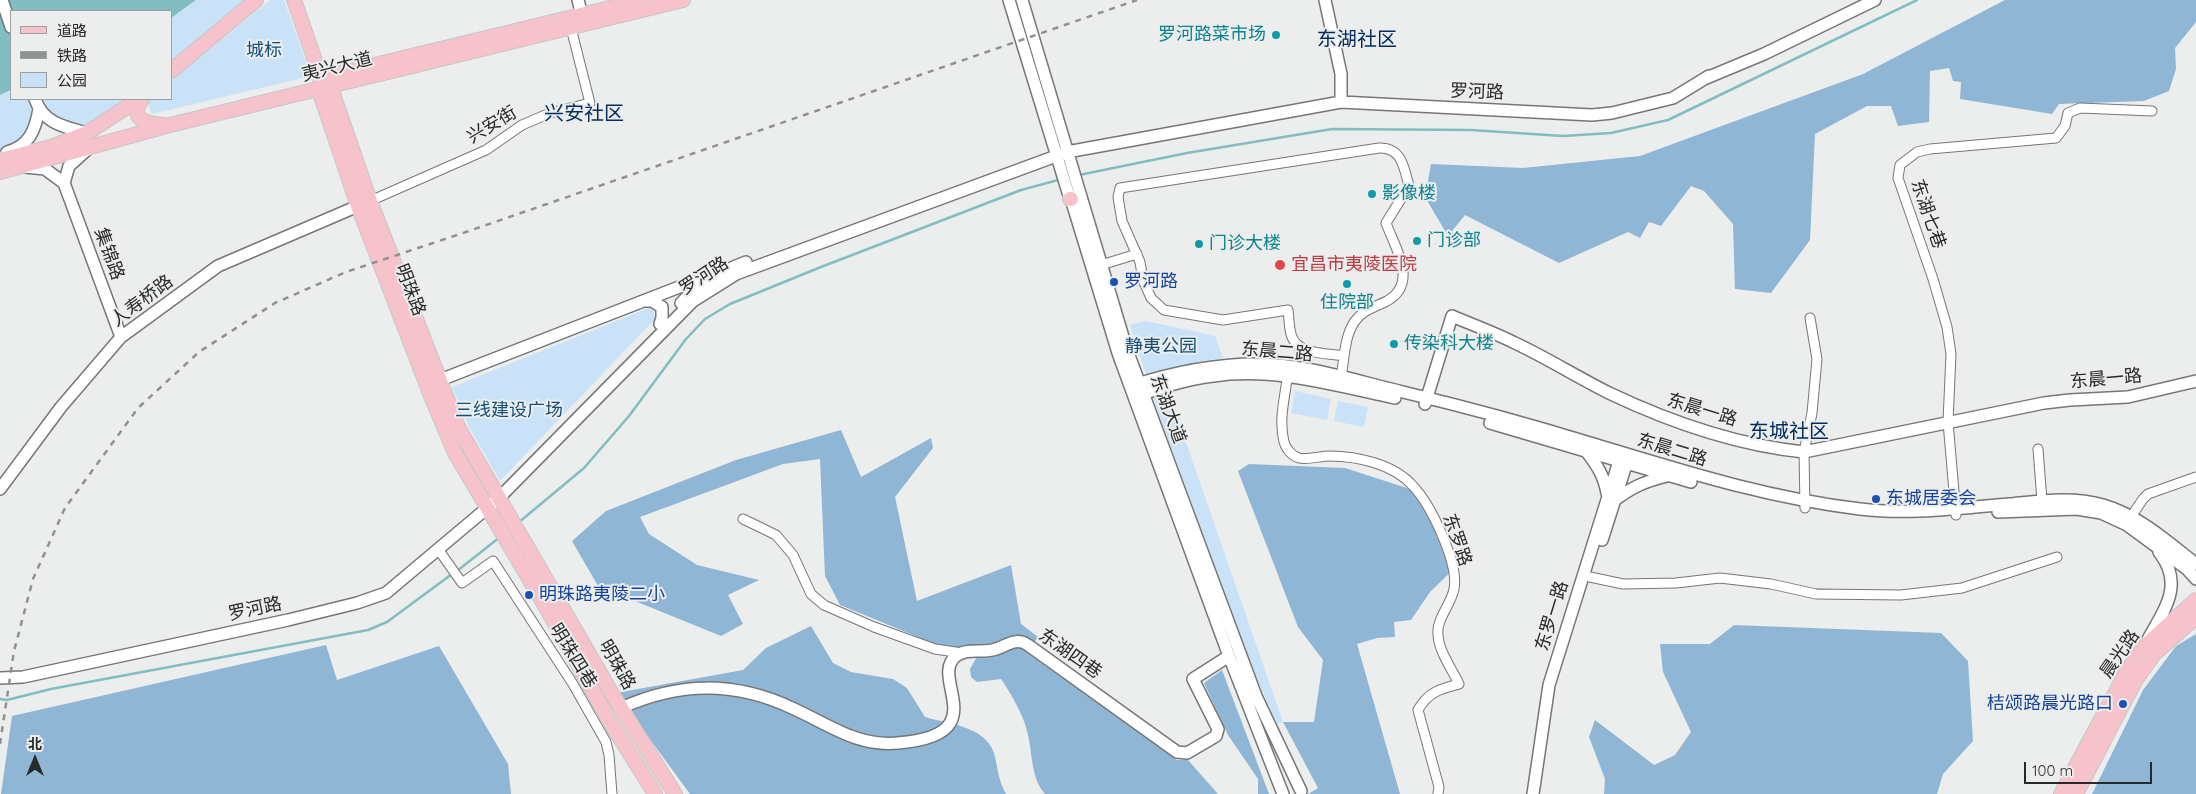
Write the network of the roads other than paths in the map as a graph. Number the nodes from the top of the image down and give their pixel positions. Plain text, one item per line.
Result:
1 (2, 0) edge
2 (256, 0) edge
3 (294, 0) edge
4 (578, 0) edge
5 (639, 0) edge
6 (683, 0) edge
7 (1010, 0) edge
8 (1022, 0) edge
9 (1325, 0) edge
10 (1875, 0) edge
11 (582, 15) junction
12 (10, 24) edge
13 (571, 28) junction
14 (172, 70) edge
15 (323, 85) junction
16 (1341, 99) junction
17 (139, 100) edge
18 (141, 100) edge
19 (37, 104) edge
20 (2152, 110) dead end
21 (170, 126) junction
22 (87, 133) junction
23 (91, 147) junction
24 (1061, 150) junction
25 (0, 154) edge
26 (0, 160) edge
27 (19, 167) junction
28 (0, 172) edge
29 (64, 183) junction
30 (1074, 199) junction
31 (364, 204) junction
32 (1137, 254) junction
33 (1101, 265) junction
34 (730, 268) junction
35 (644, 301) junction
36 (1810, 318) dead end
37 (660, 324) junction
38 (121, 337) junction
39 (1344, 356) junction
40 (1288, 372) junction
41 (440, 380) junction
42 (1340, 381) junction
43 (2196, 381) edge
44 (1137, 390) junction
45 (1425, 401) junction
46 (1948, 422) junction
47 (2038, 449) dead end
48 (1586, 451) junction
49 (1804, 452) junction
50 (1624, 458) junction
51 (1668, 476) junction
52 (2196, 477) edge
53 (0, 489) edge
54 (497, 495) junction
55 (1612, 498) junction
56 (2042, 501) junction
57 (1805, 505) junction
58 (487, 507) junction
59 (1955, 512) junction
60 (2131, 517) junction
61 (743, 519) dead end
62 (2156, 540) junction
63 (438, 550) junction
64 (2196, 551) edge
65 (525, 556) junction
66 (2058, 557) dead end
67 (2196, 564) edge
68 (1590, 577) junction
69 (2196, 579) edge
70 (2196, 600) edge
71 (2196, 616) edge
72 (2145, 646) junction
73 (962, 652) junction
74 (1229, 656) junction
75 (0, 678) edge
76 (621, 708) junction
77 (1301, 791) dead end
78 (612, 794) edge
79 (655, 794) edge
80 (675, 794) edge
81 (1283, 794) edge
82 (1438, 794) edge
83 (1533, 794) edge
84 (1541, 794) edge
85 (2061, 794) edge
86 (2076, 794) edge

1 - 12 main road
2 - 14 main road
3 - 15 main road, 明珠路
4 - 11 main road
5 - 11 main road, 夷兴大道
6 - 13 main road, 夷兴大道
7 - 24 main road, 东湖大道
8 - 24 main road, 东湖大道
9 - 16 main road
10 - 16 main road, 罗河路
11 - 15 main road, 夷兴大道
13 - 15 main road, 夷兴大道
13 - 31 street, 兴安街
15 - 21 main road, 夷兴大道
15 - 31 main road, 明珠路
16 - 24 main road, 罗河路
17 - 22 main road
18 - 21 main road
19 - 22 main road
19 - 25 main road
20 - 46 street, 东湖七巷
21 - 23 main road, 夷兴大道
22 - 26 main road
23 - 27 main road, 夷兴大道
23 - 29 main road
24 - 30 main road, 东湖大道
24 - 34 main road, 罗河路
24 - 54 main road, 罗河路
27 - 28 main road, 夷兴大道
27 - 29 main road
29 - 38 main road, 集锦路
30 - 33 main road, 东湖大道
30 - 44 main road, 东湖大道
31 - 38 main road, 人寿桥路
31 - 41 main road, 明珠路
31 - 58 main road, 明珠路
32 - 33 street
32 - 39 street
32 - 39 street
33 - 44 main road, 东湖大道
34 - 35 main road, 罗河路
34 - 37 main road, 罗河路
35 - 37 main road
35 - 41 main road, 罗河路
36 - 49 street
37 - 54 main road, 罗河路
38 - 53 main road, 人寿桥路
39 - 42 street
40 - 42 main road, 东晨二路
40 - 44 main road, 东晨二路
40 - 82 street, 东罗路
41 - 54 main road, 明珠路
42 - 45 main road, 东晨二路
43 - 46 main road, 东晨一路
44 - 74 main road, 东湖大道
44 - 77 main road, 东湖大道
45 - 48 main road, 东晨二路
45 - 49 main road, 东晨一路
45 - 50 main road, 东晨二路
46 - 49 main road, 东晨一路
46 - 59 street, 东湖七巷
47 - 56 street
48 - 50 main road, 东晨二路
48 - 55 main road
49 - 57 street
50 - 51 main road, 东晨二路
50 - 55 main road, 东罗一路
50 - 57 main road, 东晨二路
51 - 55 main road
51 - 57 main road, 东晨二路
52 - 60 street
54 - 58 main road, 罗河路
54 - 65 main road, 明珠路
55 - 68 main road, 东罗一路
55 - 83 main road, 东罗一路
56 - 59 main road, 东晨二路
56 - 60 main road, 东晨二路
57 - 59 main road, 东晨二路
58 - 63 main road, 罗河路
58 - 65 main road, 明珠路
59 - 62 main road, 东晨二路
60 - 62 main road, 东晨二路
61 - 73 street
62 - 64 main road
62 - 67 main road, 东晨二路
62 - 69 main road, 东晨二路
62 - 72 main road
63 - 75 main road, 罗河路
63 - 78 street, 明珠四巷
65 - 76 main road, 明珠路
65 - 79 main road, 明珠路
66 - 68 street
68 - 84 main road, 东罗一路
70 - 72 main road, 晨光路
71 - 86 main road, 晨光路
72 - 85 main road, 晨光路
73 - 74 main road, 东湖四巷
73 - 76 main road
74 - 81 main road, 东湖大道
76 - 80 main road, 明珠路

